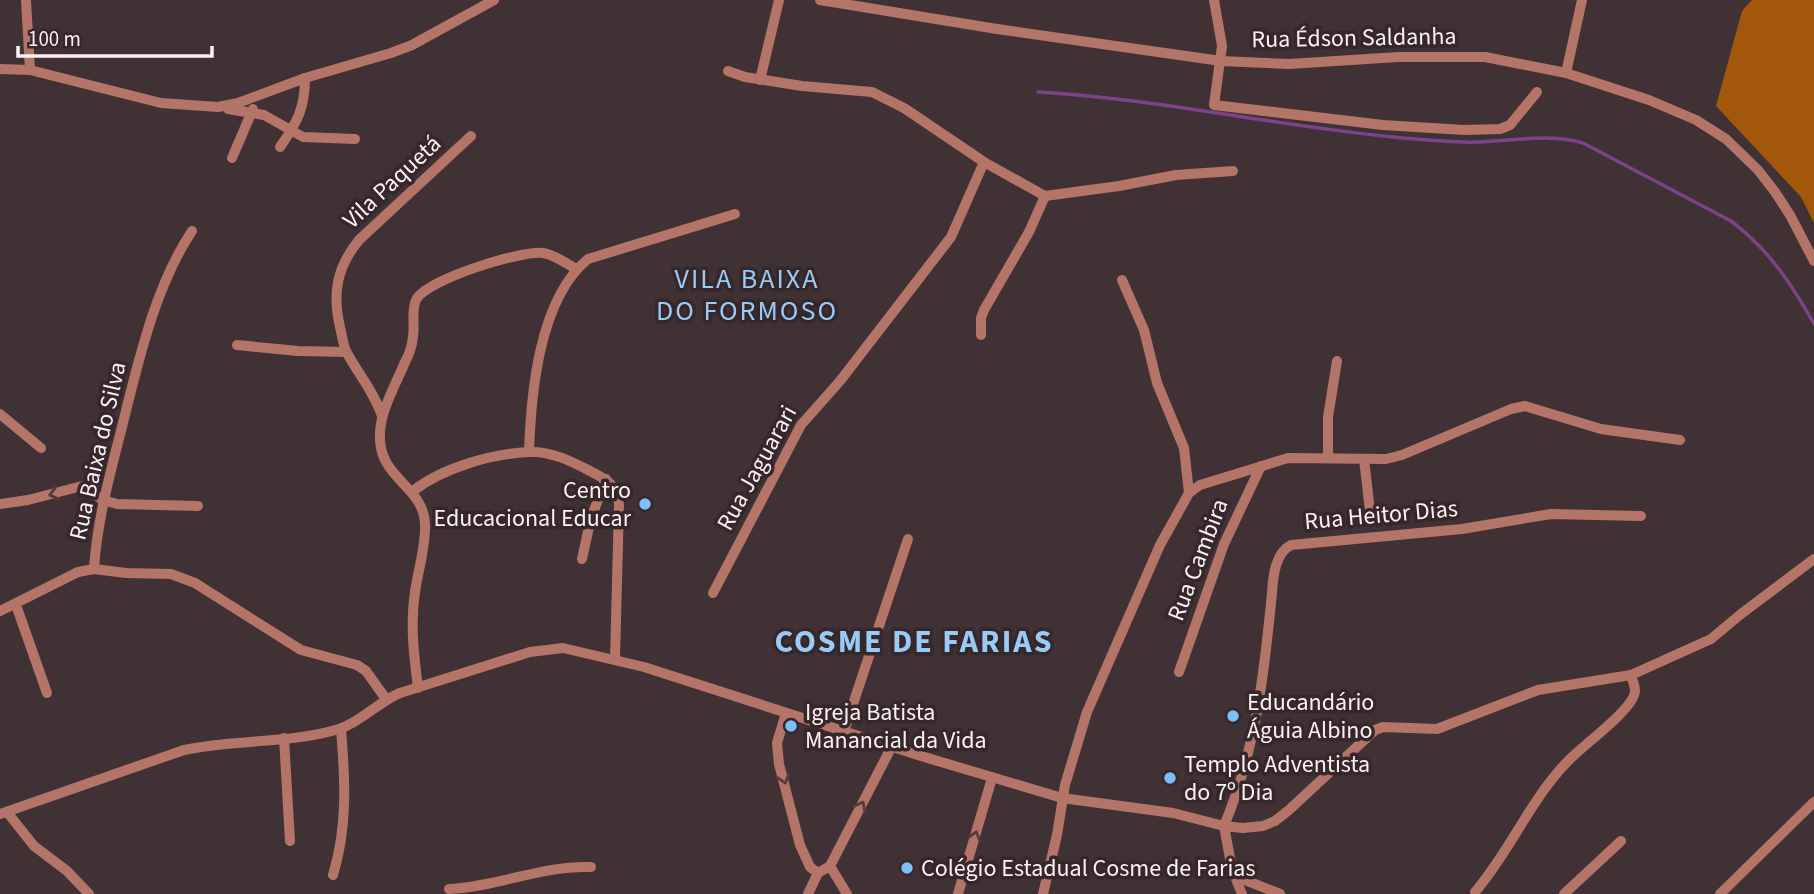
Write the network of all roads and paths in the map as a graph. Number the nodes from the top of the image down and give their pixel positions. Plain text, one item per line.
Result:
1 (26, 0) edge
2 (494, 0) edge
3 (779, 0) edge
4 (820, 0) edge
5 (1214, 0) edge
6 (1581, 0) edge
7 (1221, 61) junction
8 (0, 69) edge
9 (30, 70) junction
10 (728, 71) dead end
11 (1566, 73) junction
12 (305, 78) junction
13 (760, 80) junction
14 (1537, 92) dead end
15 (256, 97) junction
16 (218, 107) junction
17 (252, 113) junction
18 (291, 131) junction
19 (471, 136) dead end
20 (355, 139) dead end
21 (280, 147) dead end
22 (232, 158) dead end
23 (984, 162) junction
24 (1233, 171) dead end
25 (1045, 196) junction
26 (735, 214) dead end
27 (192, 231) dead end
28 (1814, 261) edge
29 (576, 269) junction
30 (1122, 280) dead end
31 (981, 335) dead end
32 (237, 345) dead end
33 (346, 352) junction
34 (1337, 361) dead end
35 (0, 414) edge
36 (382, 416) junction
37 (1680, 440) dead end
38 (41, 448) dead end
39 (529, 452) junction
40 (1328, 458) junction
41 (1364, 459) junction
42 (1261, 466) junction
43 (606, 479) junction
44 (412, 491) junction
45 (1189, 492) junction
46 (103, 500) junction
47 (0, 504) edge
48 (198, 506) dead end
49 (1370, 512) dead end
50 (1641, 516) dead end
51 (908, 539) dead end
52 (583, 559) dead end
53 (1814, 559) edge
54 (94, 569) junction
55 (713, 593) dead end
56 (16, 605) junction
57 (0, 611) edge
58 (615, 659) junction
59 (1179, 672) dead end
60 (1631, 675) junction
61 (418, 688) junction
62 (47, 693) dead end
63 (386, 699) junction
64 (786, 713) junction
65 (341, 729) junction
66 (844, 731) junction
67 (284, 738) junction
68 (892, 746) junction
69 (992, 778) junction
70 (1062, 798) junction
71 (1814, 802) edge
72 (3, 813) edge
73 (1224, 826) junction
74 (290, 841) dead end
75 (1621, 841) dead end
76 (831, 866) junction
77 (590, 867) dead end
78 (818, 873) junction
79 (333, 875) dead end
80 (1235, 876) junction
81 (449, 889) dead end
82 (480, 891) edge
83 (1475, 891) dead end
84 (89, 894) edge
85 (808, 894) edge
86 (847, 894) edge
87 (958, 894) edge
88 (1043, 894) edge
89 (1242, 894) edge
90 (1280, 894) edge
91 (1564, 894) edge
92 (1720, 894) edge

1 - 9 street
2 - 12 street
3 - 13 street
4 - 7 street, Rua Édson Saldanha
5 - 7 street
6 - 11 street
7 - 11 street, Rua Édson Saldanha
7 - 14 street
8 - 9 street
9 - 16 street
10 - 13 street
11 - 28 street, Rua Édson Saldanha
12 - 15 street
12 - 18 street
13 - 23 street
15 - 16 street
15 - 17 street
16 - 17 street
17 - 18 street
17 - 22 street
18 - 20 street
18 - 21 street
19 - 33 street, Vila Paquetá
23 - 25 street
23 - 55 street, Rua Jaguarari
24 - 25 street
25 - 31 street
26 - 29 street
27 - 46 street, Rua Baixa do Silva
29 - 36 street
29 - 39 street
30 - 45 street
32 - 33 street
33 - 36 street, Vila Paquetá
34 - 40 street
35 - 38 street
36 - 44 street
37 - 41 street
39 - 43 street
39 - 44 street
40 - 41 street
40 - 42 street
41 - 49 street
42 - 45 street
42 - 59 street, Rua Cambira
43 - 52 street
43 - 58 street
44 - 61 street
45 - 70 street
46 -> 47 street
46 - 48 street
46 - 54 street, Rua Baixa do Silva
50 - 73 street, Rua Heitor Dias
51 - 66 street
53 - 60 street
54 - 56 street
54 - 63 street, Rua Baixa do Silva
56 - 57 street
56 - 62 street
58 - 61 street
58 - 64 street
60 - 73 street
60 - 83 street
61 - 63 street
63 - 65 street
64 - 66 street
64 -> 78 street
65 - 67 street
65 - 79 street
66 - 68 street
67 - 72 street
67 - 74 street
68 - 69 street
76 -> 68 street
69 - 70 street
87 -> 69 street
70 - 73 street
70 - 88 street
71 - 92 street
72 - 84 street
73 - 80 street
75 - 91 street
76 - 78 street
76 - 86 street
77 - 82 street
78 - 85 street
80 - 89 street
80 - 90 street
81 - 82 street

